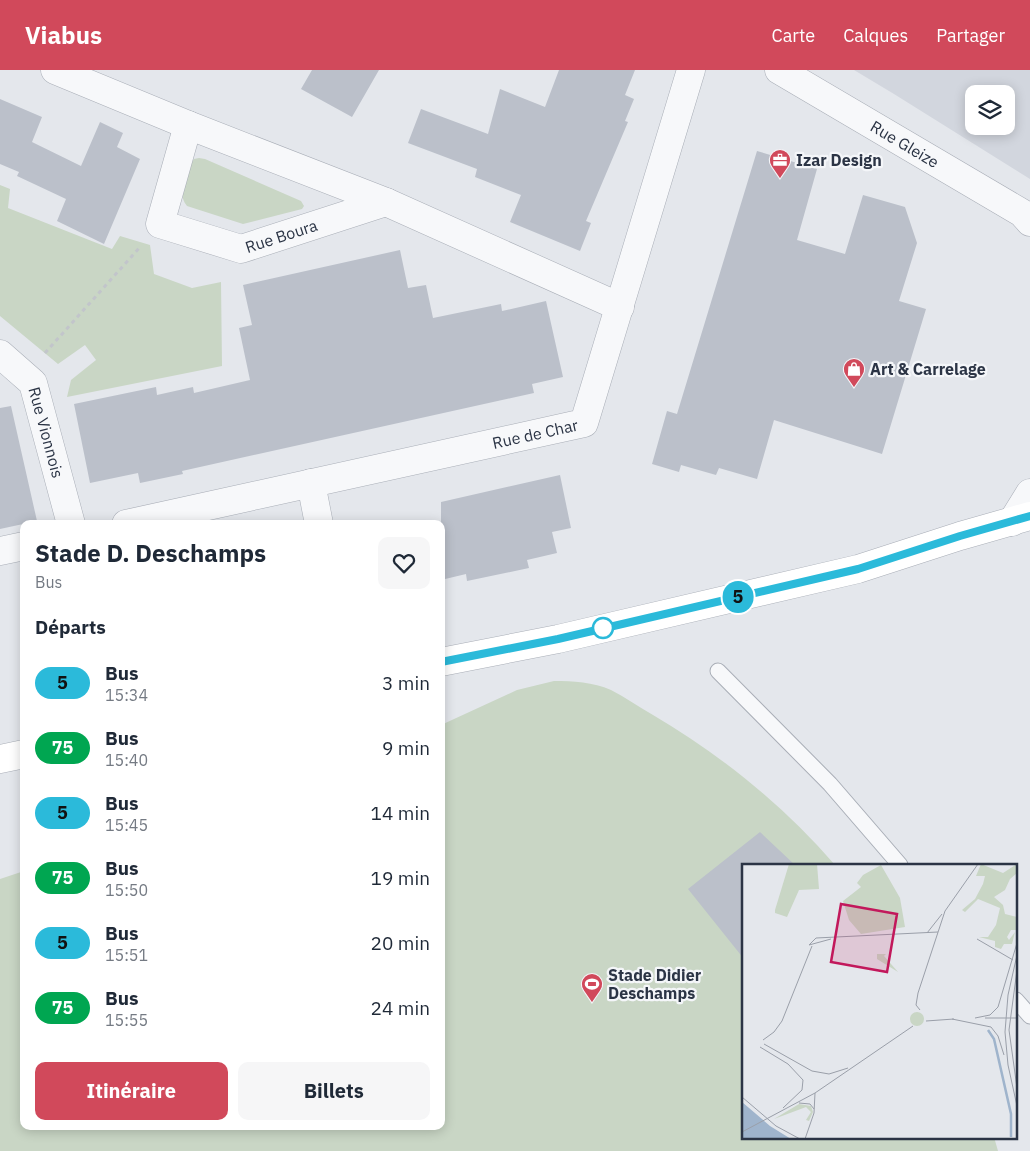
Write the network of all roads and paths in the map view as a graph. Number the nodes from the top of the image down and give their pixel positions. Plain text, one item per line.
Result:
1 (55, 70) edge
2 (691, 70) edge
3 (779, 70) edge
4 (188, 125) junction
5 (386, 202) junction
6 (1030, 222) edge
7 (160, 224) junction
8 (620, 306) junction
9 (0, 354) edge
10 (24, 376) junction
11 (311, 483) junction
12 (1030, 494) edge
13 (1021, 519) edge
14 (70, 520) edge
15 (144, 520) edge
16 (318, 520) edge
17 (20, 547) edge
18 (0, 551) edge
19 (445, 661) edge
20 (718, 672) dead end
21 (20, 755) edge
22 (0, 759) edge
23 (899, 864) edge
24 (1018, 1002) edge
25 (1030, 1016) edge

1 - 4 street
2 - 8 street, Rue de Char
3 - 6 street, Rue Gleize
4 - 5 street
4 - 7 street
5 - 7 street, Rue Boura
5 - 8 street
7 - 10 path
8 - 11 street, Rue de Char
9 - 10 street, Rue Vionnois
10 - 14 street, Rue Vionnois
11 - 15 street, Rue de Char
11 - 16 street
12 - 13 street
13 - 19 main road
17 - 18 street
20 - 23 lane
21 - 22 main road
24 - 25 lane

